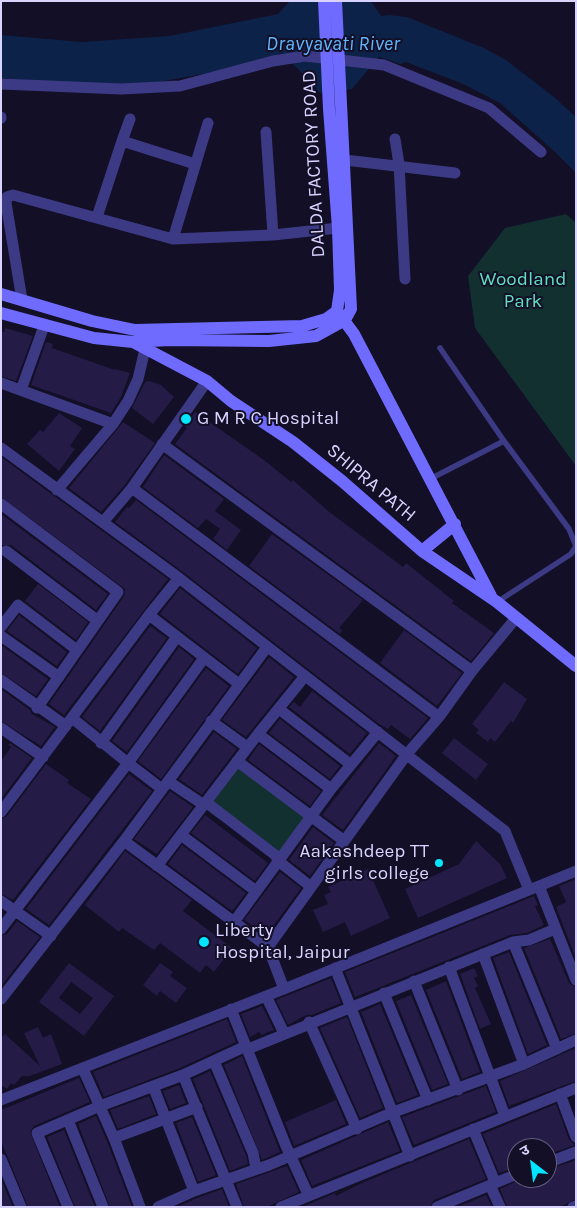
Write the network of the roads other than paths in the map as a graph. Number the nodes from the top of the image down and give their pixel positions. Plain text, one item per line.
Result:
1 (324, 1) edge
2 (336, 1) edge
3 (1, 84) edge
4 (335, 110) junction
5 (130, 119) dead end
6 (208, 123) dead end
7 (266, 132) dead end
8 (395, 138) dead end
9 (122, 141) junction
10 (542, 152) dead end
11 (345, 160) junction
12 (195, 164) junction
13 (399, 164) junction
14 (455, 173) dead end
15 (4, 194) edge
16 (97, 216) junction
17 (338, 228) junction
18 (273, 235) junction
19 (173, 239) junction
20 (405, 279) dead end
21 (1, 294) edge
22 (22, 300) junction
23 (1, 313) edge
24 (341, 316) junction
25 (44, 326) junction
26 (126, 329) junction
27 (132, 342) junction
28 (440, 348) dead end
29 (145, 349) junction
30 (207, 381) junction
31 (1, 383) edge
32 (21, 390) junction
33 (113, 424) junction
34 (504, 441) junction
35 (162, 444) junction
36 (1, 448) edge
37 (430, 479) junction
38 (132, 488) junction
39 (57, 490) junction
40 (1, 504) edge
41 (103, 522) junction
42 (455, 524) junction
43 (576, 546) edge
44 (422, 551) junction
45 (3, 552) edge
46 (179, 578) junction
47 (495, 600) junction
48 (149, 615) junction
49 (516, 618) junction
50 (98, 621) junction
51 (1, 627) edge
52 (1, 636) edge
53 (176, 638) junction
54 (267, 647) junction
55 (77, 650) junction
56 (204, 658) junction
57 (576, 666) edge
58 (472, 671) junction
59 (306, 676) junction
60 (59, 677) junction
61 (1, 680) edge
62 (239, 684) junction
63 (37, 708) junction
64 (278, 709) junction
65 (439, 717) junction
66 (211, 721) junction
67 (69, 722) junction
68 (5, 731) edge
69 (378, 732) junction
70 (258, 734) junction
71 (101, 743) junction
72 (1, 744) edge
73 (247, 748) junction
74 (407, 754) junction
75 (43, 758) junction
76 (237, 761) junction
77 (128, 763) junction
78 (350, 764) junction
79 (165, 785) junction
80 (331, 788) junction
81 (205, 803) junction
82 (1, 812) edge
83 (310, 816) junction
84 (181, 835) junction
85 (343, 840) junction
86 (124, 841) junction
87 (278, 859) junction
88 (157, 866) junction
89 (576, 871) edge
90 (310, 886) junction
91 (534, 888) junction
92 (256, 891) junction
93 (1, 901) edge
94 (15, 911) junction
95 (234, 922) junction
96 (1, 929) edge
97 (555, 929) junction
98 (52, 936) junction
99 (513, 942) junction
100 (268, 947) junction
101 (483, 954) junction
102 (449, 967) junction
103 (334, 968) junction
104 (576, 980) edge
105 (414, 981) junction
106 (284, 989) junction
107 (384, 993) junction
108 (266, 996) junction
109 (1, 998) edge
110 (349, 1007) junction
111 (232, 1009) junction
112 (309, 1022) junction
113 (284, 1033) junction
114 (576, 1040) edge
115 (247, 1048) junction
116 (558, 1049) junction
117 (214, 1062) junction
118 (524, 1064) junction
119 (82, 1069) junction
120 (183, 1075) junction
121 (490, 1077) junction
122 (153, 1086) junction
123 (576, 1088) edge
124 (458, 1090) junction
125 (560, 1094) junction
126 (1, 1100) edge
127 (428, 1100) junction
128 (100, 1106) junction
129 (197, 1107) junction
130 (391, 1113) junction
131 (505, 1116) junction
132 (167, 1118) junction
133 (68, 1120) junction
134 (356, 1129) junction
135 (473, 1129) junction
136 (576, 1137) edge
137 (114, 1138) junction
138 (576, 1152) edge
139 (291, 1156) junction
140 (410, 1156) junction
141 (1, 1159) edge
142 (557, 1159) edge
143 (256, 1168) junction
144 (507, 1178) edge
145 (225, 1180) junction
146 (493, 1184) junction
147 (194, 1191) junction
148 (303, 1200) edge
149 (451, 1204) edge
150 (21, 1207) edge
151 (68, 1207) edge
152 (102, 1207) edge
153 (140, 1207) edge
154 (158, 1207) edge
155 (237, 1207) edge
156 (281, 1207) edge
157 (437, 1207) edge
158 (500, 1207) edge

1 - 4 street, DALDA FACTORY ROAD
2 - 4 street, DALDA FACTORY ROAD
3 - 10 street
4 - 11 street, DALDA FACTORY ROAD
4 - 17 street, DALDA FACTORY ROAD
5 - 9 street
6 - 12 street
7 - 18 street
8 - 13 street
9 - 12 street
9 - 16 street
11 - 13 street
11 - 24 street, DALDA FACTORY ROAD
12 - 19 street
13 - 14 street
13 - 20 street
15 - 16 street
15 - 22 street
16 - 19 street
17 - 18 street
17 - 24 street, DALDA FACTORY ROAD
18 - 19 street
21 - 22 street
22 - 26 street
23 - 25 street, SHIPRA PATH
24 - 26 street
24 - 27 street
24 - 37 street
25 - 27 street, SHIPRA PATH
25 - 32 street
26 - 27 street
27 - 29 street, SHIPRA PATH
28 - 34 lane
29 - 30 street, SHIPRA PATH
29 - 33 street
30 - 35 street
30 - 44 street, SHIPRA PATH
31 - 32 street
32 - 33 street
33 - 39 street
34 - 37 lane
34 - 43 lane
35 - 38 street
35 - 58 street
36 - 39 street
37 - 42 street
38 - 41 street
38 - 65 street
39 - 41 street
40 - 50 street
41 - 46 street
42 - 44 street
42 - 47 street
43 - 47 lane
44 - 47 street, SHIPRA PATH
45 - 50 street
46 - 48 street
46 - 54 street
47 - 49 street, SHIPRA PATH
48 - 53 street
48 - 67 street
49 - 57 street, SHIPRA PATH
49 - 58 street
50 - 55 street
51 - 55 street
52 - 60 street
53 - 56 street
53 - 71 street
54 - 59 street
54 - 62 street
55 - 60 street
56 - 62 street
56 - 77 street
58 - 65 street
59 - 64 street
59 - 69 street
60 - 63 street
61 - 63 street
62 - 66 street
63 - 67 street
64 - 70 street
64 - 78 street
65 - 74 street
66 - 73 street
66 - 79 street
67 - 71 street
67 - 75 street
68 - 72 street
68 - 75 street
69 - 74 street
69 - 78 street
70 - 73 street
70 - 80 street
71 - 77 street
73 - 76 street
74 - 85 street
74 - 91 street
75 - 82 street
76 - 81 street
76 - 83 street
77 - 79 street
77 - 94 street
78 - 80 street
79 - 81 street
79 - 86 street
80 - 83 street
81 - 84 street
81 - 87 street
83 - 85 street
83 - 87 street
84 - 88 street
84 - 92 street
85 - 90 street
86 - 88 street
86 - 98 street
87 - 90 street
87 - 92 street
88 - 95 street
89 - 91 street
90 - 100 street
91 - 97 street
91 - 103 street
92 - 95 street
93 - 94 street
94 - 96 street
94 - 98 street
95 - 100 street
97 - 99 street
97 - 104 street
98 - 109 street
99 - 101 street
99 - 116 street
100 - 106 street
101 - 102 street
101 - 118 street
102 - 105 street
102 - 121 street
103 - 106 street
103 - 110 street
105 - 107 street
105 - 124 street
106 - 108 street
107 - 110 street
107 - 127 street
108 - 111 street
108 - 113 street
110 - 112 street
110 - 130 street
111 - 115 street
111 - 119 street
112 - 113 street
112 - 134 street
113 - 115 street
114 - 116 street
115 - 117 street
115 - 139 street
116 - 118 street
117 - 120 street
117 - 143 street
118 - 121 street
119 - 126 street
119 - 128 street
120 - 122 street
120 - 129 street
121 - 124 street
121 - 131 street
122 - 128 street
122 - 132 street
123 - 125 street
124 - 127 street
125 - 131 street
125 - 136 street
127 - 130 street
128 - 133 street
128 - 137 street
129 - 132 street
129 - 145 street
130 - 134 street
130 - 140 street
131 - 135 street
132 - 137 street
132 - 147 street
133 - 151 street
133 - 152 street
134 - 139 street
135 - 140 street
135 - 146 street
137 - 153 street
138 - 142 street
139 - 143 street
139 - 148 street
140 - 148 street
141 - 150 street
143 - 145 street
144 - 146 street
145 - 147 street
145 - 155 street
146 - 149 street
146 - 158 street
147 - 154 street
148 - 156 street
149 - 157 street

